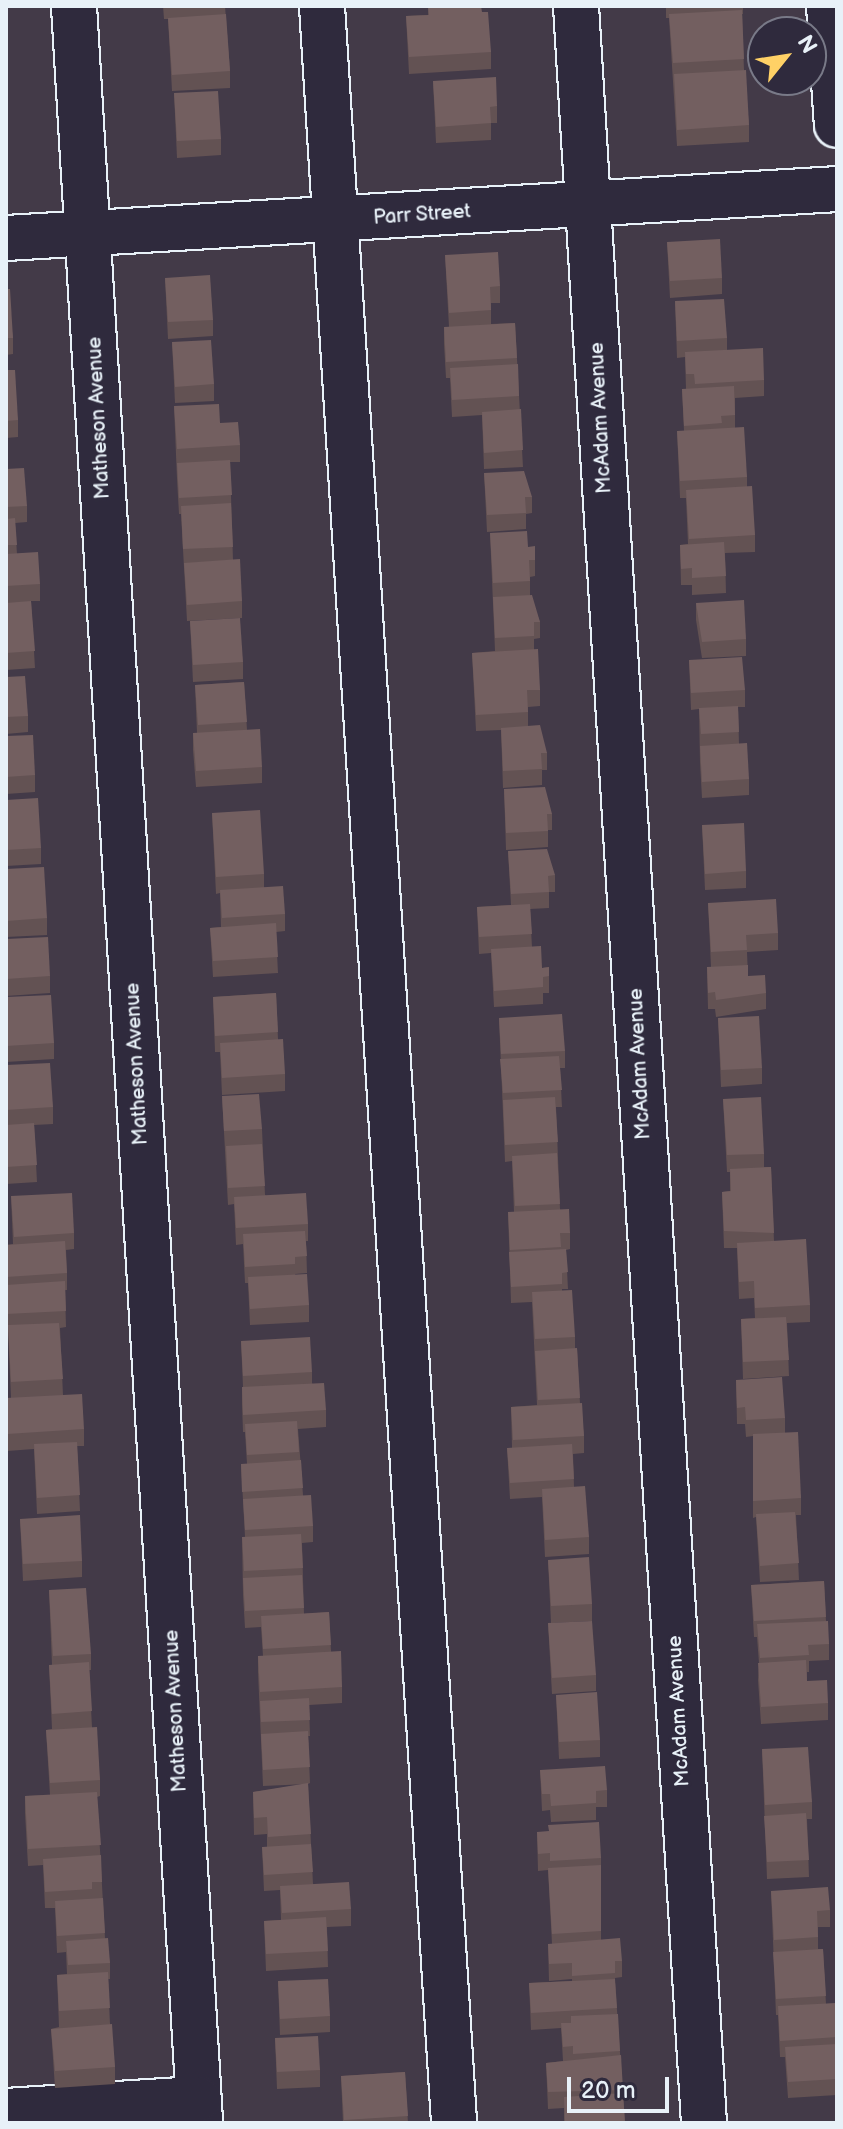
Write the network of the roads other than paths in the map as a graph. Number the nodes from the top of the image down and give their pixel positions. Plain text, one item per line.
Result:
1 (74, 6) edge
2 (322, 6) edge
3 (576, 6) edge
4 (829, 6) edge
5 (837, 125) edge
6 (837, 189) edge
7 (587, 203) junction
8 (337, 221) junction
9 (88, 233) junction
10 (6, 238) edge
11 (6, 2111) edge
12 (199, 2111) edge
13 (454, 2123) edge
14 (704, 2123) edge

1 - 9 street, Matheson Avenue
2 - 8 street
3 - 7 street, McAdam Avenue
4 - 5 street
6 - 7 street, Parr Street
7 - 8 street, Parr Street
7 - 14 street, McAdam Avenue
8 - 9 street, Parr Street
8 - 13 street
9 - 10 street, Parr Street
9 - 12 street, Matheson Avenue
11 - 12 street

